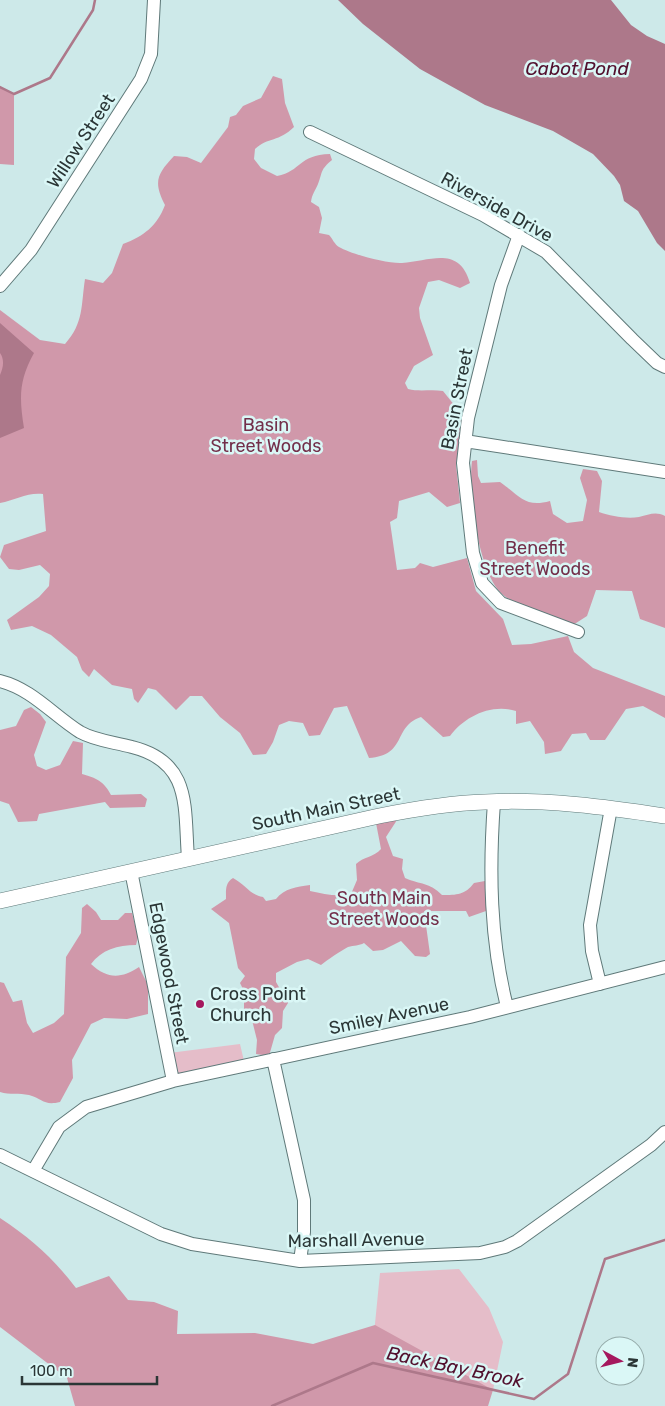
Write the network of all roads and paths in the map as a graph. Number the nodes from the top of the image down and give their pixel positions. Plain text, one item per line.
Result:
1 (154, 0) edge
2 (310, 132) dead end
3 (519, 236) junction
4 (0, 286) edge
5 (665, 367) edge
6 (465, 441) junction
7 (665, 472) edge
8 (578, 632) dead end
9 (0, 681) edge
10 (494, 802) junction
11 (611, 808) junction
12 (665, 816) edge
13 (188, 858) junction
14 (131, 871) junction
15 (0, 901) edge
16 (665, 967) edge
17 (600, 984) junction
18 (507, 1007) junction
19 (273, 1060) junction
20 (173, 1081) junction
21 (665, 1132) edge
22 (0, 1155) edge
23 (33, 1171) junction
24 (300, 1261) junction

1 - 4 street, Willow Street
2 - 3 street, Riverside Drive
3 - 5 street, Riverside Drive
3 - 6 street, Basin Street
6 - 7 street
6 - 8 street, Basin Street
9 - 13 street
10 - 11 main road, South Main Street
10 - 13 main road, South Main Street
10 - 18 street
11 - 12 main road, South Main Street
11 - 17 street
13 - 14 main road, South Main Street
14 - 15 main road, South Main Street
14 - 20 street, Edgewood Street
16 - 17 street, Smiley Avenue
17 - 18 street, Smiley Avenue
18 - 19 street, Smiley Avenue
19 - 20 street, Smiley Avenue
19 - 24 street
20 - 23 street, Smiley Avenue
21 - 24 street, Marshall Avenue
22 - 23 street, Marshall Avenue
23 - 24 street, Marshall Avenue

